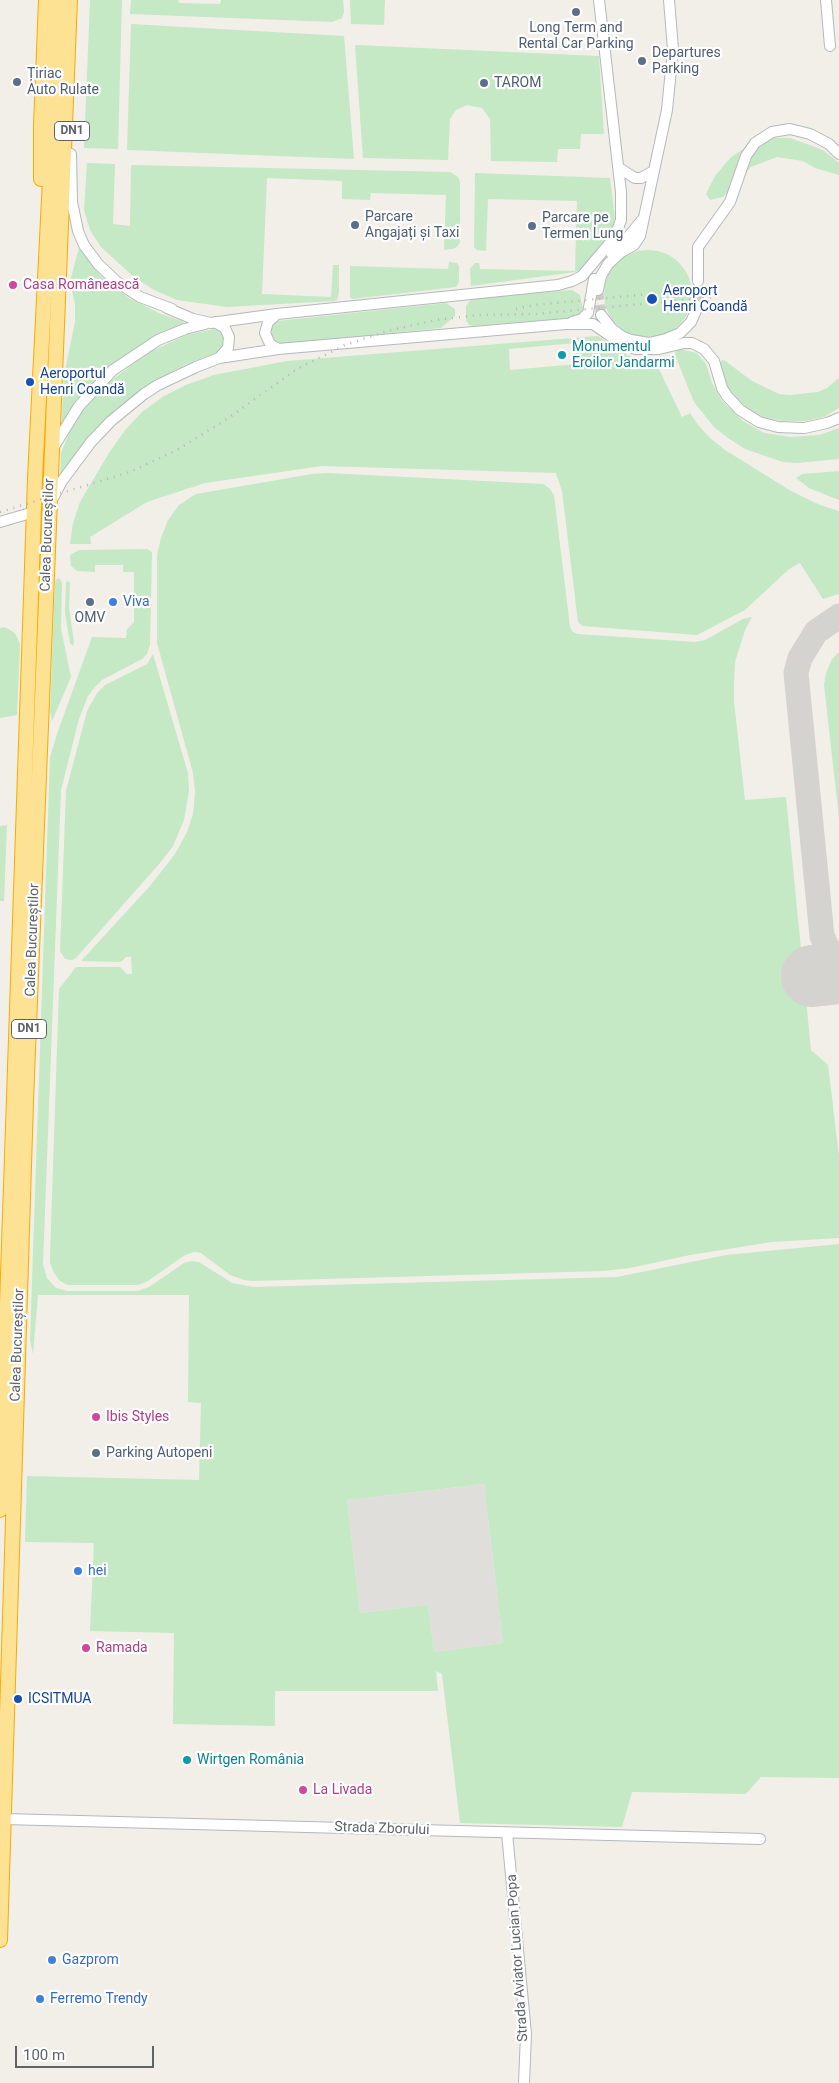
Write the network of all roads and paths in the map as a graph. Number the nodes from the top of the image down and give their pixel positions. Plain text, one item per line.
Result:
1 (46, 0) edge
2 (59, 0) edge
3 (70, 0) edge
4 (79, 0) edge
5 (600, 0) edge
6 (669, 0) edge
7 (826, 0) edge
8 (830, 46) dead end
9 (60, 100) junction
10 (71, 154) junction
11 (839, 154) edge
12 (619, 168) junction
13 (652, 172) junction
14 (642, 220) junction
15 (45, 262) junction
16 (59, 262) junction
17 (698, 281) tunnel mouth
18 (598, 290) tunnel mouth
19 (698, 306) tunnel mouth
20 (167, 308) junction
21 (276, 314) junction
22 (601, 315) tunnel mouth
23 (230, 319) junction
24 (213, 323) junction
25 (566, 324) junction
26 (278, 349) junction
27 (219, 358) junction
28 (839, 418) edge
29 (52, 451) junction
30 (49, 506) junction
31 (34, 512) junction
32 (0, 522) edge
33 (0, 1510) edge
34 (4, 1819) junction
35 (507, 1833) junction
36 (760, 1839) dead end
37 (0, 1940) edge
38 (524, 2083) edge

1 - 15 highway, DN1
2 - 9 highway, Calea Bucureștilor / DN1
3 - 9 highway, Calea Bucureștilor / DN1
4 - 10 highway, DN1
5 - 12 street
6 - 13 street
7 - 8 street
9 - 15 highway, Calea Bucureștilor / DN1
9 - 16 highway, Calea Bucureștilor / DN1
10 - 16 highway, DN1
10 - 20 street
11 - 17 street
12 - 13 street
12 - 21 street
13 - 14 street
14 - 18 street
14 - 25 street
15 - 31 highway, Calea Bucureștilor / DN1
16 - 29 highway, Calea Bucureștilor / DN1
19 - 22 street
20 - 23 street
20 - 24 street
21 - 23 street
21 - 26 street
23 - 24 street
24 - 27 street
24 - 29 street
25 - 26 street
25 - 28 street
26 - 27 street
27 - 30 street
29 - 30 highway, Calea Bucureștilor / DN1
30 - 34 highway, Calea Bucureștilor / DN1
31 - 32 street
31 - 33 highway, Calea Bucureștilor / DN1
34 - 35 street, Strada Zborului
34 - 37 highway, Calea Bucureștilor / DN1
35 - 36 street, Strada Zborului
35 - 38 street, Strada Aviator Lucian Popa

